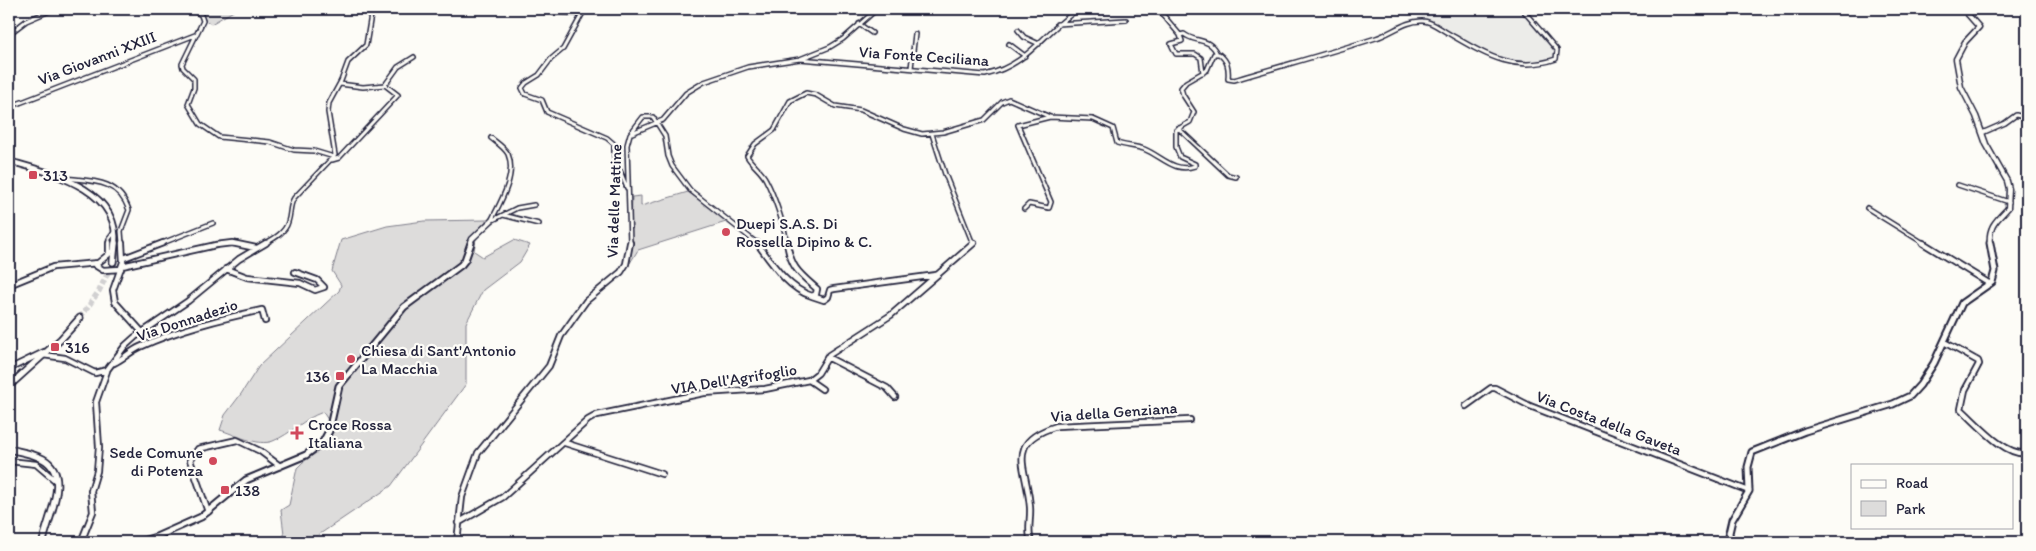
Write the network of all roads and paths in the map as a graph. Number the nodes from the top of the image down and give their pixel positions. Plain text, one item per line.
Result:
1 (54, 9) edge
2 (191, 9) edge
3 (386, 9) edge
4 (536, 9) edge
5 (585, 9) edge
6 (877, 9) edge
7 (1066, 9) edge
8 (1079, 9) edge
9 (1158, 9) edge
10 (1522, 9) edge
11 (1962, 9) edge
12 (582, 14) junction
13 (1068, 15) junction
14 (1126, 20) dead end
15 (859, 24) junction
16 (1057, 24) junction
17 (1018, 30) dead end
18 (872, 33) dead end
19 (9, 34) edge
20 (915, 34) dead end
21 (195, 35) junction
22 (1180, 35) junction
23 (1009, 44) dead end
24 (1039, 44) junction
25 (1217, 54) junction
26 (1024, 56) junction
27 (414, 57) dead end
28 (800, 59) junction
29 (904, 61) dead end
30 (904, 68) junction
31 (911, 68) junction
32 (1203, 73) junction
33 (340, 84) junction
34 (386, 85) junction
35 (9, 106) edge
36 (1050, 117) junction
37 (2027, 118) edge
38 (655, 122) junction
39 (1178, 128) junction
40 (630, 134) junction
41 (932, 134) junction
42 (1982, 134) junction
43 (491, 138) dead end
44 (334, 157) junction
45 (9, 161) edge
46 (330, 161) junction
47 (59, 178) junction
48 (1236, 178) dead end
49 (1958, 185) dead end
50 (628, 190) junction
51 (2009, 202) junction
52 (534, 205) dead end
53 (1867, 208) dead end
54 (1024, 210) dead end
55 (503, 215) junction
56 (491, 221) junction
57 (213, 223) dead end
58 (539, 224) dead end
59 (115, 231) junction
60 (256, 248) junction
61 (124, 258) junction
62 (113, 262) tunnel mouth
63 (95, 265) junction
64 (122, 268) junction
65 (226, 269) junction
66 (295, 272) dead end
67 (936, 275) junction
68 (1990, 284) junction
69 (9, 285) edge
70 (812, 296) junction
71 (80, 318) tunnel mouth
72 (265, 321) dead end
73 (142, 332) junction
74 (1944, 342) junction
75 (48, 351) junction
76 (43, 356) junction
77 (827, 357) junction
78 (112, 364) junction
79 (9, 368) edge
80 (107, 370) junction
81 (809, 380) junction
82 (9, 386) edge
83 (822, 388) dead end
84 (896, 396) dead end
85 (1466, 406) dead end
86 (1190, 420) dead end
87 (565, 443) junction
88 (9, 449) edge
89 (2027, 453) edge
90 (9, 461) edge
91 (280, 466) junction
92 (662, 474) dead end
93 (57, 482) junction
94 (1749, 491) junction
95 (208, 512) junction
96 (458, 523) junction
97 (43, 542) edge
98 (80, 542) edge
99 (139, 542) edge
100 (456, 542) edge
101 (1030, 542) edge
102 (1731, 542) edge

1 - 19 street
2 - 21 street
3 - 33 street
4 - 12 street
5 - 12 street
6 - 15 street, Via delle Mattine
7 - 13 street
8 - 13 street, Via Fonte Ceciliana
9 - 22 street
10 - 25 street
11 - 42 street
12 - 50 street
13 - 16 street, Via Fonte Ceciliana
14 - 16 street
15 - 18 street
15 - 28 street, Via delle Mattine
16 - 24 street, Via Fonte Ceciliana
17 - 24 street
20 - 31 street
21 - 35 street, Via Giovanni XXIII
21 - 44 street
22 - 25 street
22 - 32 street
23 - 26 street
24 - 26 street, Via Fonte Ceciliana
25 - 32 street
26 - 31 street, Via Fonte Ceciliana
27 - 34 street
28 - 30 street, Via Fonte Ceciliana
28 - 38 street, Via delle Mattine
29 - 30 street
30 - 31 street, Via Fonte Ceciliana
32 - 39 street
33 - 34 street
33 - 44 street
34 - 46 street, Via Donnadezio
36 - 39 street
36 - 41 street
36 - 54 street
37 - 42 street
38 - 40 street, Via delle Mattine
38 - 40 street, Via delle Mattine
38 - 70 street
39 - 48 street
40 - 50 street, Via delle Mattine
41 - 67 street, VIA Dell'Agrifoglio
41 - 70 street
42 - 51 street
43 - 56 street
44 - 46 street, Via Donnadezio
45 - 47 main road
46 - 60 street, Via Donnadezio
47 - 59 main road
47 - 61 street
49 - 51 street
50 - 96 street, Via delle Mattine
51 - 68 street
52 - 55 street
53 - 68 street
55 - 56 street
55 - 58 street
56 - 91 street
57 - 61 street
59 - 62 main road
59 - 63 street
60 - 64 street
60 - 65 street, Via Donnadezio
61 - 64 street
63 - 64 street
63 - 69 street
64 - 73 street
65 - 66 street, Via Donnadezio
65 - 73 street, Via Donnadezio
67 - 70 street
67 - 77 street, VIA Dell'Agrifoglio
68 - 74 street
71 - 75 main road
72 - 78 street, Via Donnadezio
73 - 78 street, Via Donnadezio
74 - 89 street
74 - 94 street
75 - 76 main road
75 - 79 street
76 - 80 street
76 - 82 main road
77 - 81 street, VIA Dell'Agrifoglio
77 - 84 street
78 - 80 street, Via Donnadezio
80 - 98 street, Via Donnadezio
81 - 83 street
81 - 87 street, VIA Dell'Agrifoglio
85 - 94 street, Via Costa della Gaveta
86 - 101 street, Via della Genziana
87 - 92 street
87 - 96 street, VIA Dell'Agrifoglio
88 - 93 main road
90 - 93 street
91 - 95 street
91 - 95 street
93 - 97 main road
94 - 102 street
95 - 99 street
96 - 100 street, Via delle Mattine

